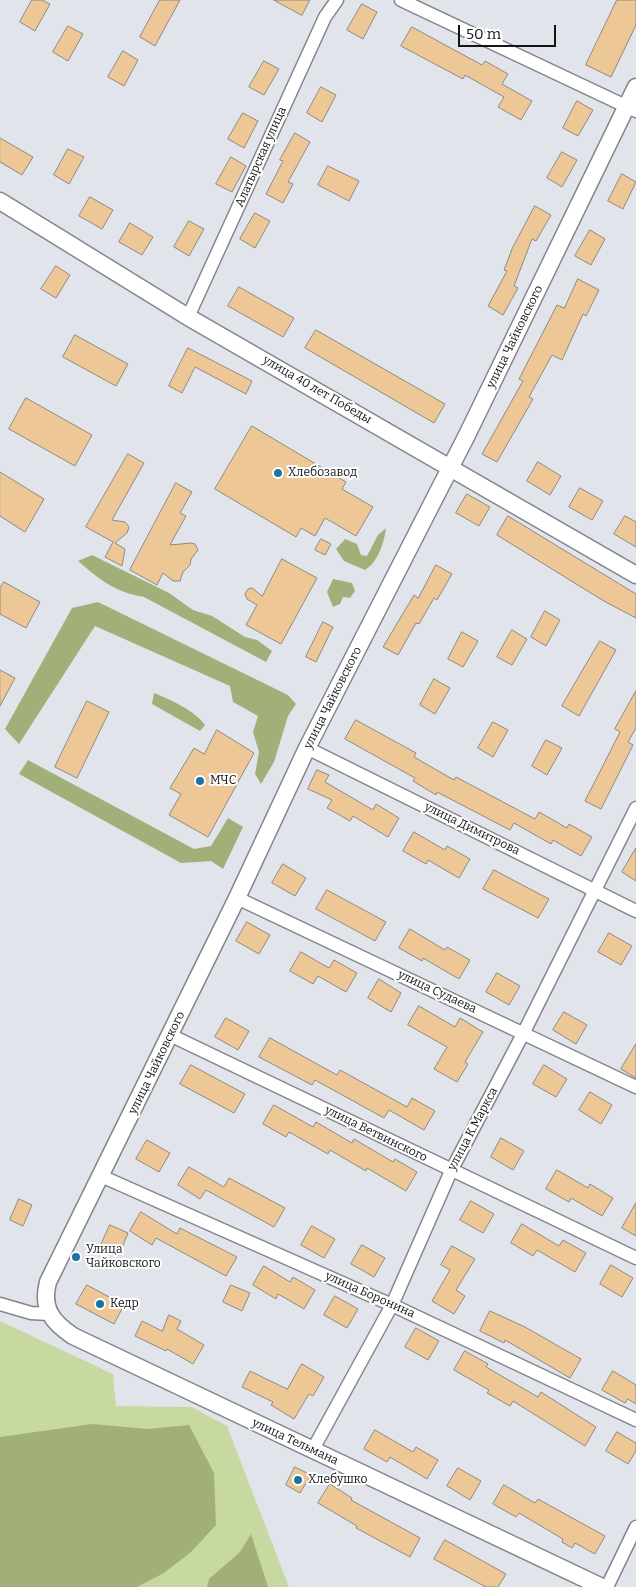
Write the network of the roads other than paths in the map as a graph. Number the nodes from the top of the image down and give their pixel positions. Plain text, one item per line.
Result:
1 (337, 0) edge
2 (401, 0) edge
3 (636, 87) edge
4 (631, 109) edge
5 (0, 201) edge
6 (188, 317) junction
7 (451, 467) junction
8 (636, 575) edge
9 (308, 748) junction
10 (636, 808) edge
11 (594, 890) junction
12 (237, 898) junction
13 (636, 911) edge
14 (524, 1032) junction
15 (170, 1035) junction
16 (636, 1087) edge
17 (451, 1170) junction
18 (101, 1176) junction
19 (636, 1258) edge
20 (0, 1304) edge
21 (392, 1305) junction
22 (49, 1314) junction
23 (636, 1420) edge
24 (312, 1450) junction
25 (636, 1527) edge
26 (602, 1587) edge
27 (607, 1587) edge

1 - 6 street, Алатырская улица
2 - 4 street
3 - 4 street, улица Чайковского
4 - 7 street, улица Чайковского
5 - 6 street, улица 40 лет Победы
6 - 7 street, улица 40 лет Победы
7 - 8 street, улица 40 лет Победы
7 - 9 street, улица Чайковского
9 - 11 street, улица Димитрова
9 - 12 street, улица Чайковского
10 - 11 street, улица К.Маркса
11 - 13 street, улица Димитрова
11 - 14 street, улица К.Маркса
12 - 14 street, улица Судаева
12 - 15 street, улица Чайковского
14 - 16 street, улица Судаева
14 - 17 street, улица К.Маркса
15 - 17 street, улица Ветвинского
15 - 18 street, улица Чайковского
17 - 19 street, улица Ветвинского
17 - 21 street, улица К.Маркса
18 - 21 street, улица Боронина
18 - 22 street, улица Чайковского
20 - 22 street
21 - 23 street, улица Боронина
21 - 24 street, улица К.Маркса
22 - 24 street, улица Тельмана
24 - 26 street, улица Тельмана
25 - 27 street

